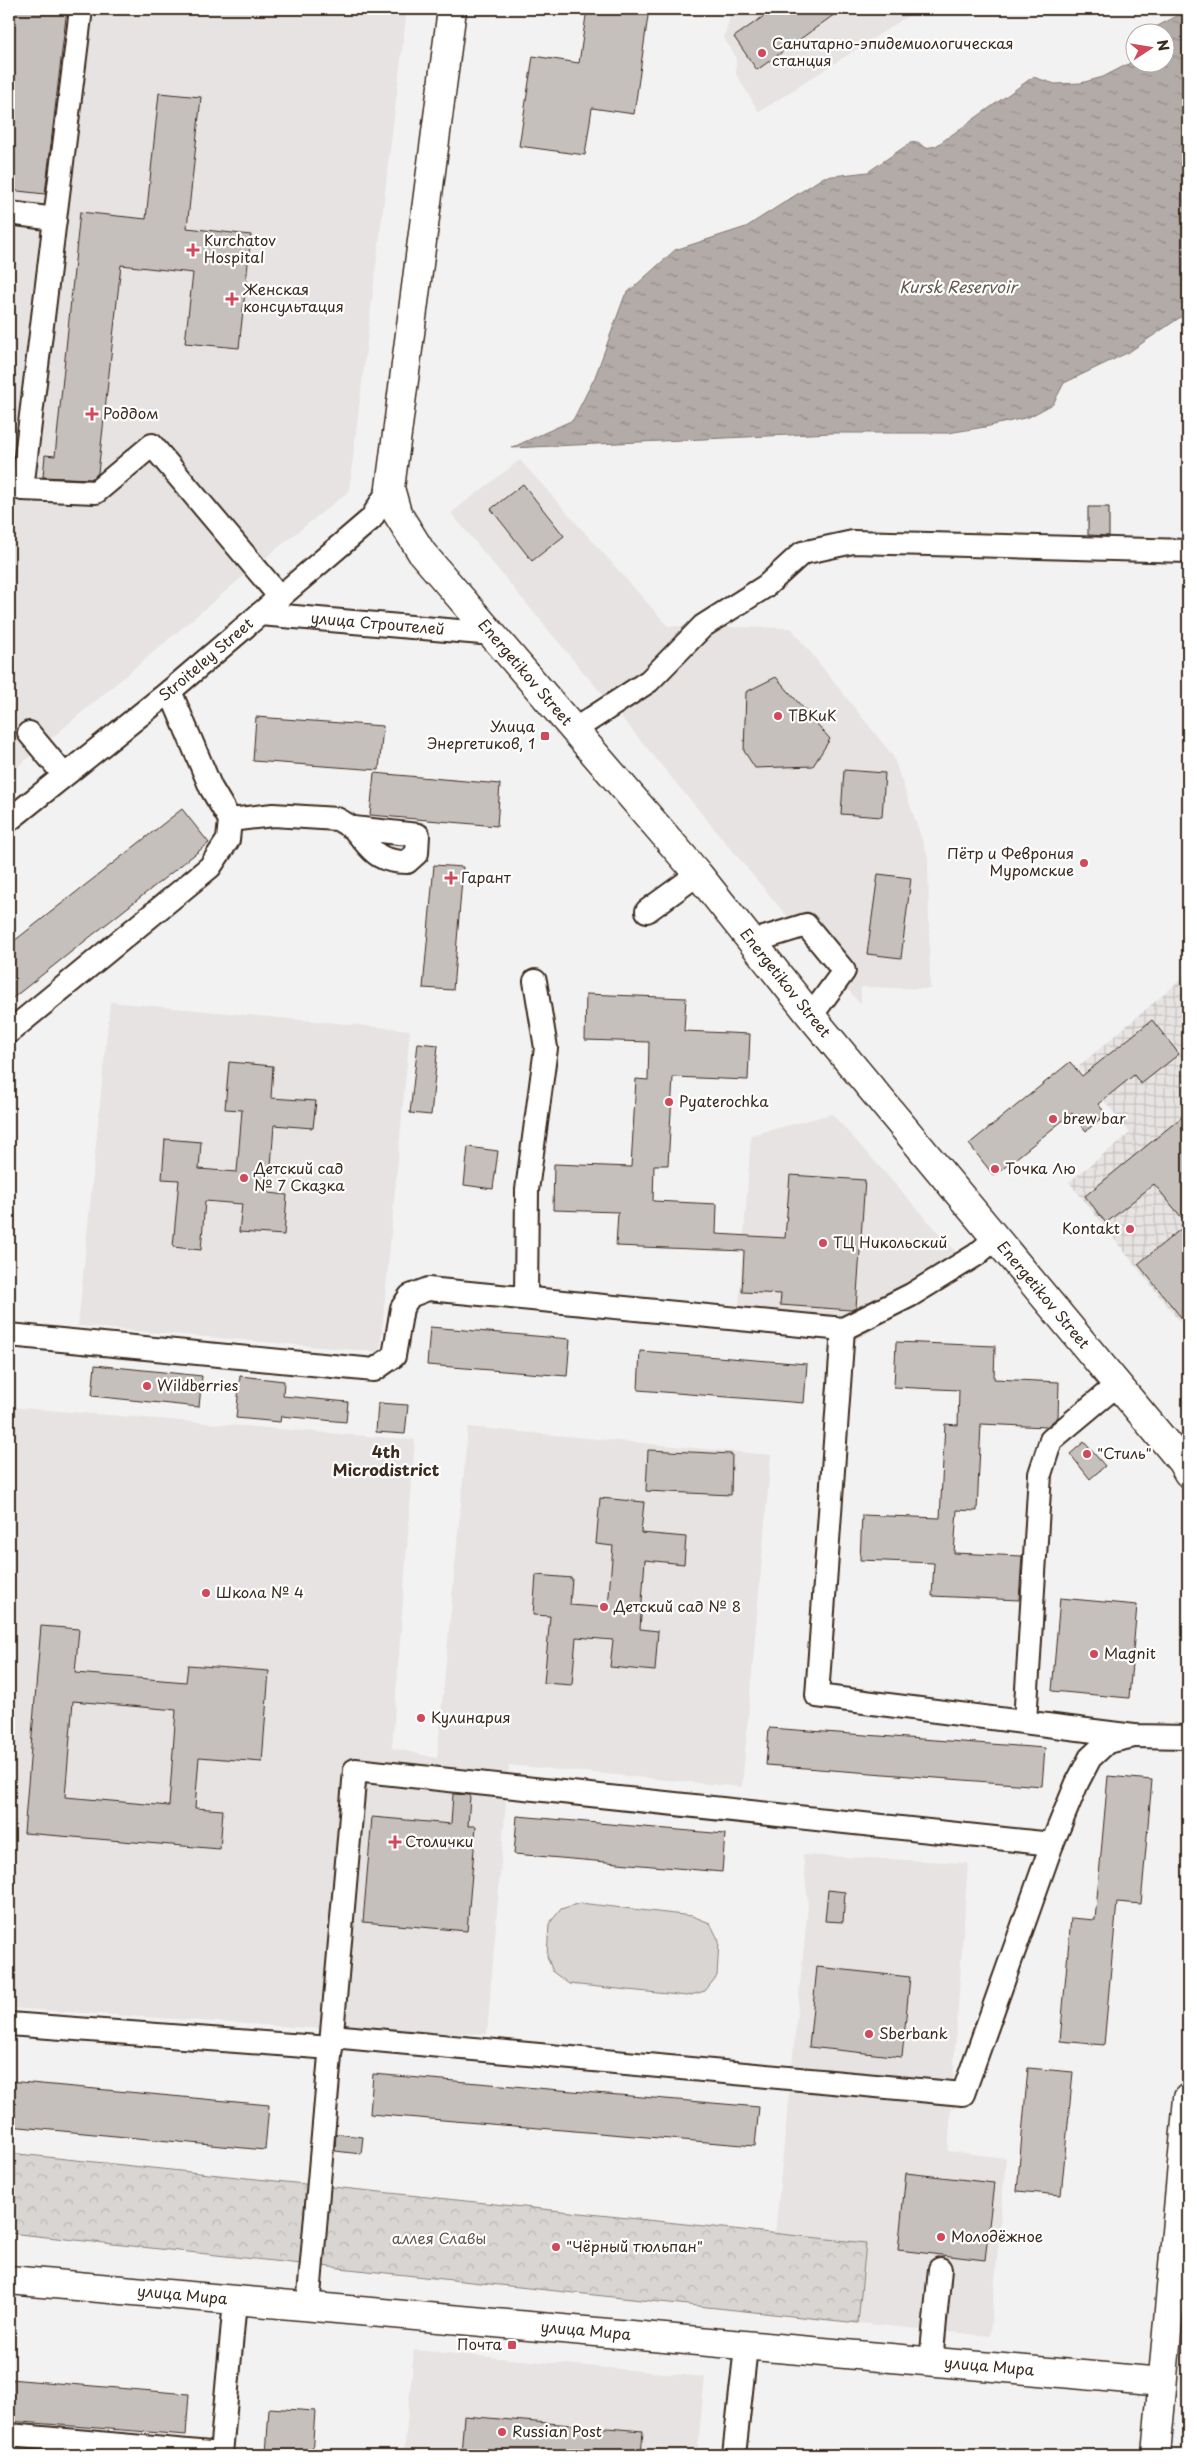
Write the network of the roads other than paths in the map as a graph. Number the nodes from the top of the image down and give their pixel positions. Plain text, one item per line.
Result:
1 (81, 9) edge
2 (452, 9) edge
3 (9, 213) edge
4 (55, 219) junction
5 (390, 488) junction
6 (1188, 551) edge
7 (280, 597) junction
8 (260, 614) junction
9 (493, 634) junction
10 (170, 691) junction
11 (574, 730) junction
12 (29, 733) dead end
13 (64, 775) junction
14 (9, 820) edge
15 (230, 820) junction
16 (353, 828) dead end
17 (698, 874) junction
18 (648, 910) dead end
19 (752, 942) junction
20 (535, 981) dead end
21 (811, 1016) junction
22 (9, 1032) edge
23 (997, 1237) junction
24 (526, 1298) junction
25 (843, 1329) junction
26 (9, 1335) edge
27 (1118, 1384) junction
28 (1188, 1473) edge
29 (1024, 1722) junction
30 (1134, 1736) junction
31 (1188, 1737) edge
32 (1052, 1844) junction
33 (9, 2024) edge
34 (331, 2042) junction
35 (1188, 2098) edge
36 (940, 2270) dead end
37 (9, 2280) edge
38 (235, 2301) junction
39 (308, 2307) junction
40 (746, 2347) junction
41 (931, 2362) junction
42 (1162, 2382) junction
43 (9, 2435) edge
44 (221, 2455) edge
45 (734, 2455) edge
46 (1156, 2455) edge

1 - 4 street
2 - 5 main road
3 - 4 street
4 - 7 street
5 - 7 street, Stroiteley Street
5 - 9 main road, Energetikov Street
6 - 11 street
7 - 8 street, Stroiteley Street
8 - 9 street, улица Строителей
8 - 10 street, Stroiteley Street
9 - 11 main road, Energetikov Street
10 - 13 street, Stroiteley Street
10 - 15 street
11 - 17 main road, Energetikov Street
12 - 13 street
13 - 14 street, Stroiteley Street
15 - 16 street
15 - 22 street
17 - 18 street
17 - 19 main road, Energetikov Street
19 - 21 main road, Energetikov Street
19 - 21 street
20 - 24 street
21 - 23 main road, Energetikov Street
23 - 25 street
23 - 27 main road, Energetikov Street
24 - 25 street
24 - 26 street
25 - 29 street
27 - 28 main road, Energetikov Street
27 - 29 street
29 - 30 street
30 - 31 street
30 - 32 street
32 - 34 street
32 - 34 street
33 - 34 street
34 - 39 street
35 - 42 main road
36 - 41 street
37 - 38 main road, улица Мира
38 - 39 main road, улица Мира
38 - 44 street
39 - 40 main road, улица Мира
40 - 41 main road, улица Мира
40 - 45 street
41 - 42 main road, улица Мира
42 - 46 main road
43 - 44 street

